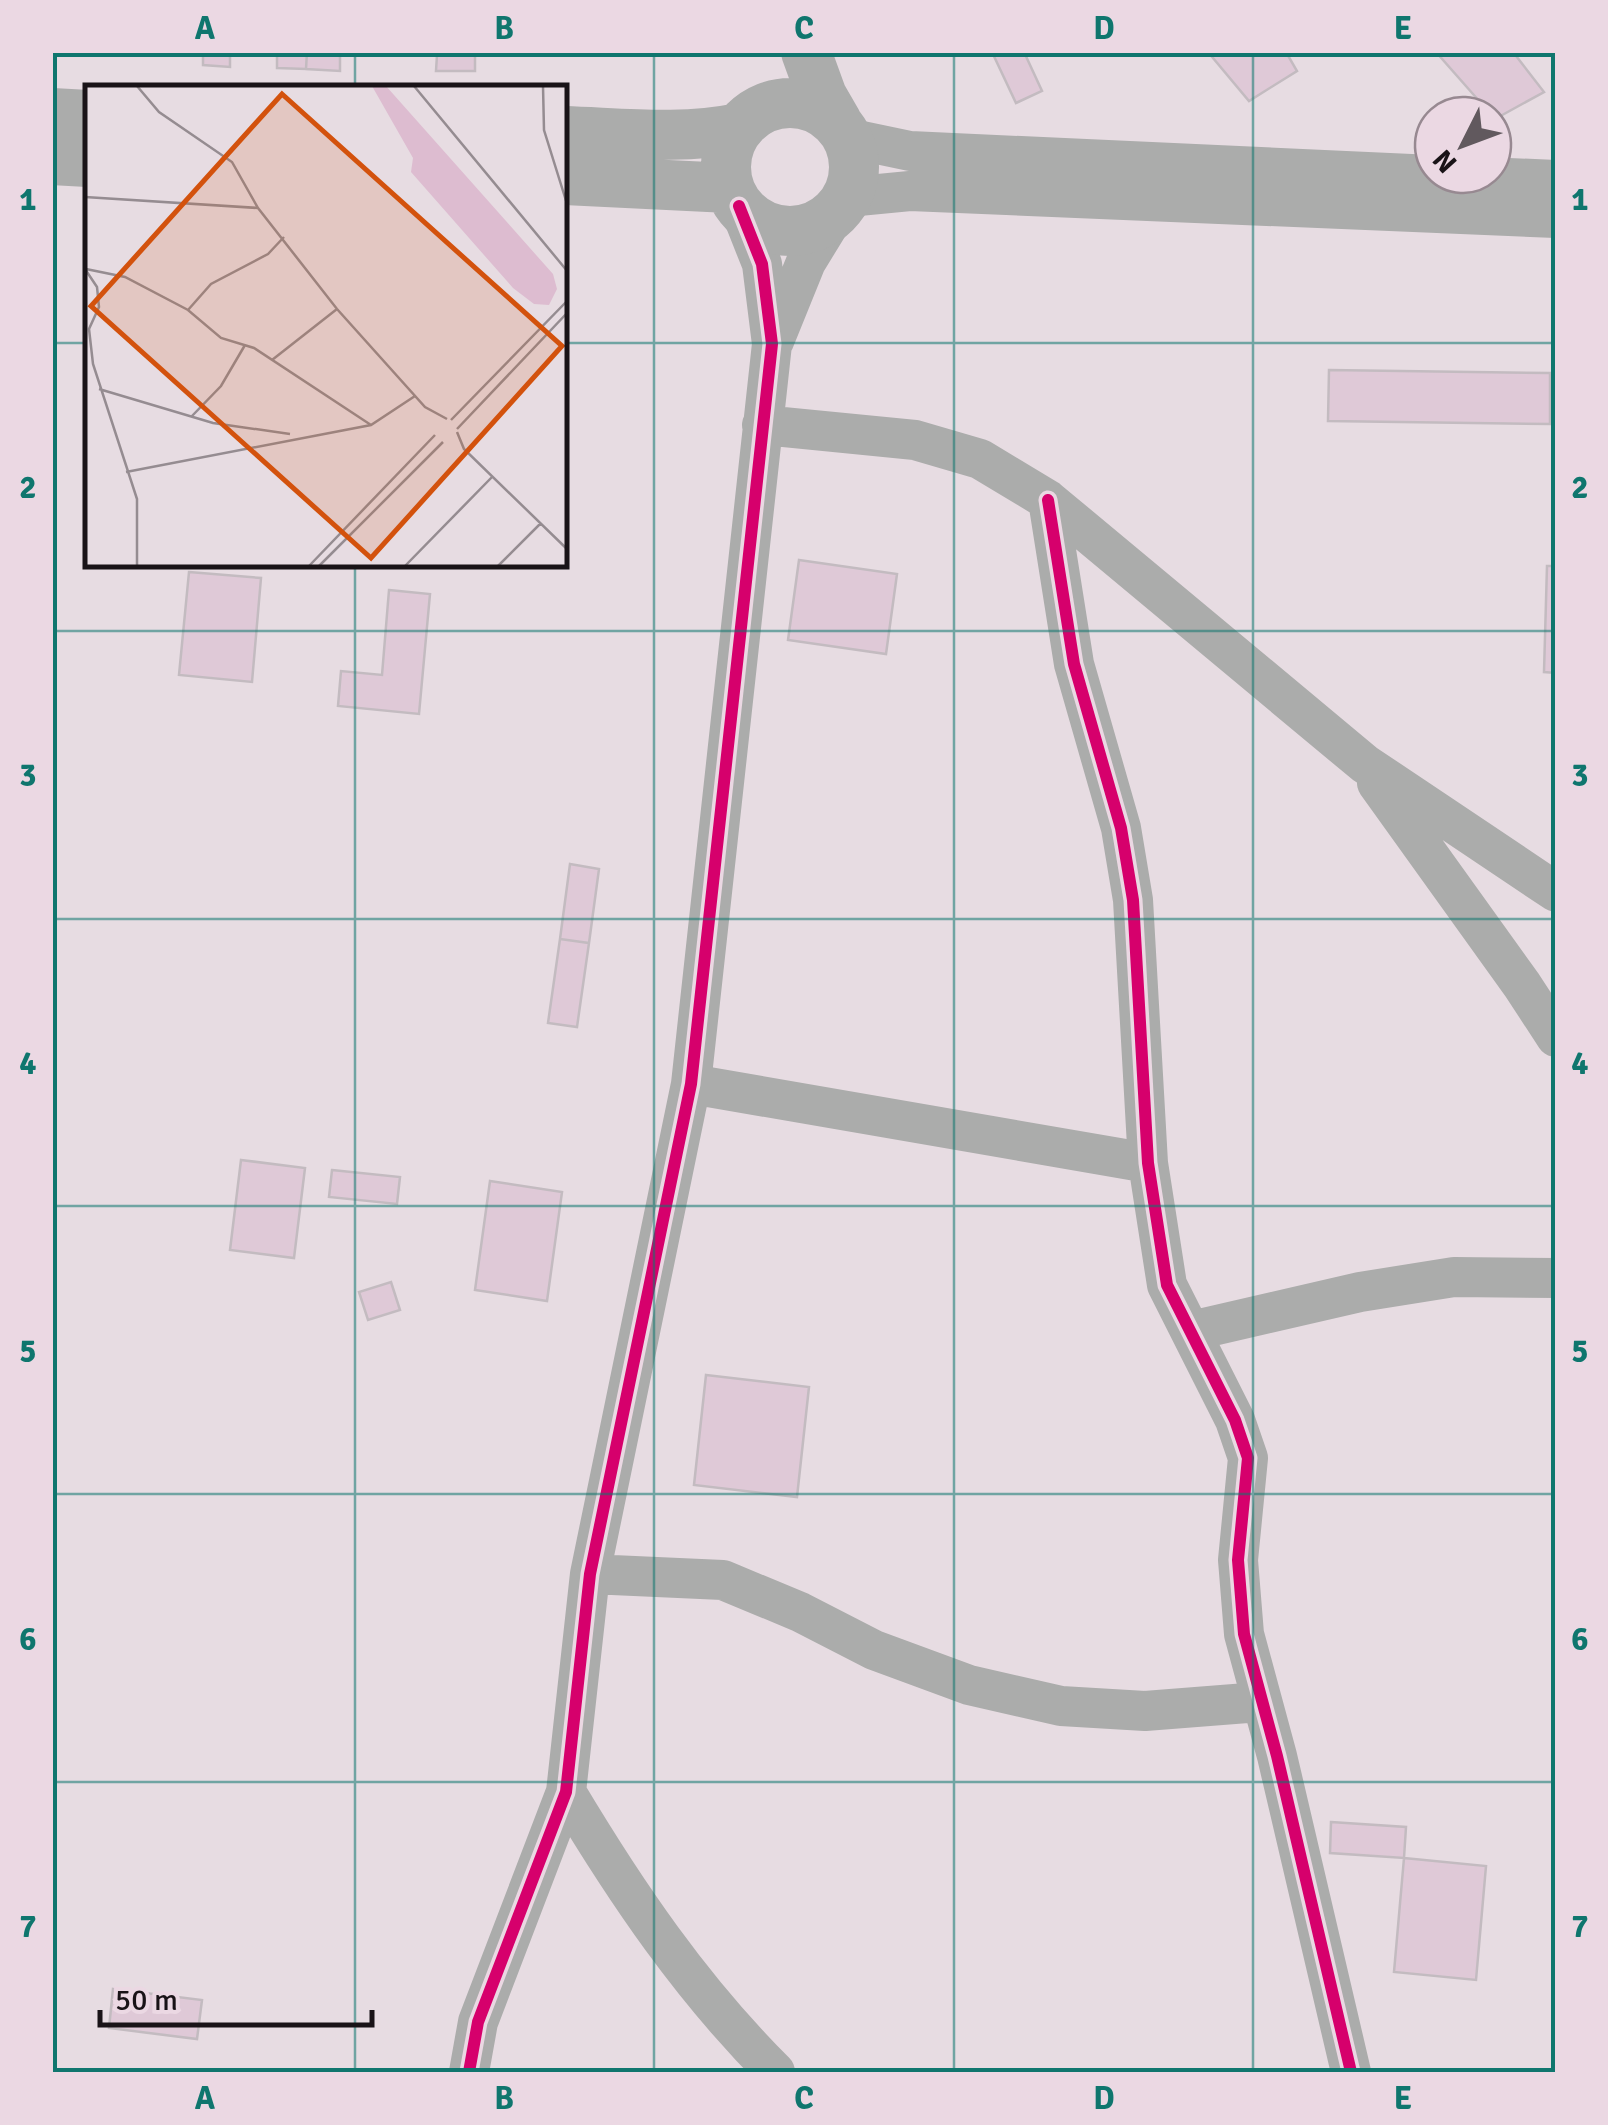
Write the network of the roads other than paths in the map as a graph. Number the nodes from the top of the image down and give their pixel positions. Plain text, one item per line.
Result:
1 (787, 52) edge
2 (806, 52) edge
3 (52, 113) edge
4 (85, 114) edge
5 (746, 121) junction
6 (842, 130) junction
7 (568, 131) edge
8 (52, 160) edge
9 (85, 162) edge
10 (1413, 174) edge
11 (1513, 178) edge
12 (568, 180) edge
13 (1556, 180) edge
14 (734, 197) junction
15 (842, 205) junction
16 (1556, 218) edge
17 (772, 344) junction
18 (762, 425) junction
19 (1048, 500) junction
20 (1365, 764) junction
21 (1556, 892) edge
22 (1556, 1037) edge
23 (690, 1084) junction
24 (1148, 1163) junction
25 (1556, 1278) edge
26 (1191, 1331) junction
27 (590, 1574) junction
28 (1260, 1702) junction
29 (566, 1792) junction
30 (469, 2072) edge
31 (775, 2072) edge
32 (1350, 2072) edge

1 - 5 street
2 - 6 street
3 - 4 street
5 - 6 street
5 - 7 street
5 - 14 street
6 - 10 street
6 - 15 street
8 - 9 street
11 - 13 street
12 - 14 street
14 - 15 street
14 - 17 street
15 - 16 street
15 - 17 street
17 - 18 street
18 - 19 street
18 - 23 street
19 - 20 street
19 - 24 street
20 - 21 street
20 - 22 street
23 - 24 street
23 - 27 street
24 - 26 street
25 - 26 street
26 - 28 street
27 - 28 street
27 - 29 street
28 - 32 street
29 - 30 street
29 - 31 street

